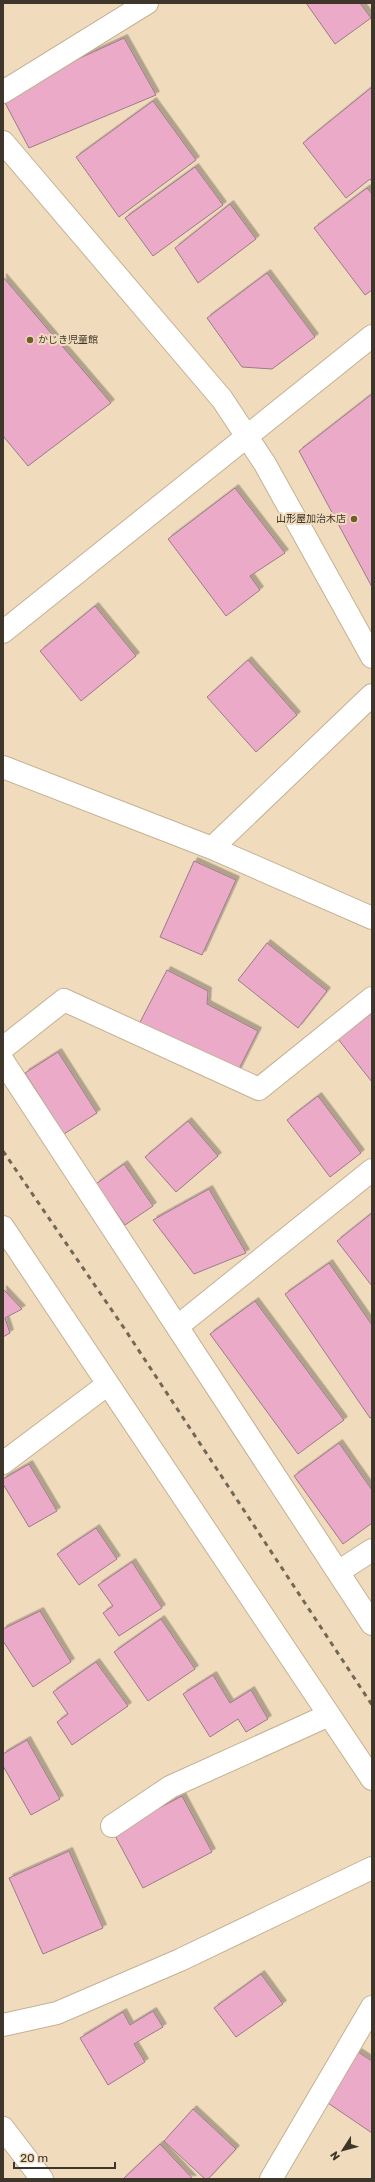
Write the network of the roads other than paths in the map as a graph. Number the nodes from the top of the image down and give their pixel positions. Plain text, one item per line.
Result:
1 (147, 3) edge
2 (3, 92) edge
3 (3, 142) edge
4 (372, 336) edge
5 (248, 436) junction
6 (3, 632) edge
7 (372, 657) edge
8 (372, 695) edge
9 (3, 767) edge
10 (212, 848) junction
11 (372, 918) edge
12 (372, 998) edge
13 (3, 1048) edge
14 (3, 1061) edge
15 (372, 1170) edge
16 (3, 1227) edge
17 (178, 1326) junction
18 (108, 1384) junction
19 (3, 1463) edge
20 (372, 1550) edge
21 (338, 1572) junction
22 (372, 1624) edge
23 (329, 1715) junction
24 (372, 1779) edge
25 (112, 1826) dead end
26 (372, 1868) edge
27 (372, 2007) edge
28 (3, 2024) edge
29 (3, 2128) edge
30 (42, 2179) edge
31 (271, 2179) edge

1 - 2 street
3 - 5 street
4 - 5 street
5 - 6 street
5 - 7 street
8 - 10 street
9 - 10 street
10 - 11 street
12 - 13 street
14 - 17 street
15 - 17 street
16 - 18 street
17 - 21 street
18 - 19 street
18 - 23 street
20 - 21 street
21 - 22 street
23 - 24 street
23 - 25 street
26 - 28 street
27 - 31 street
29 - 30 street

